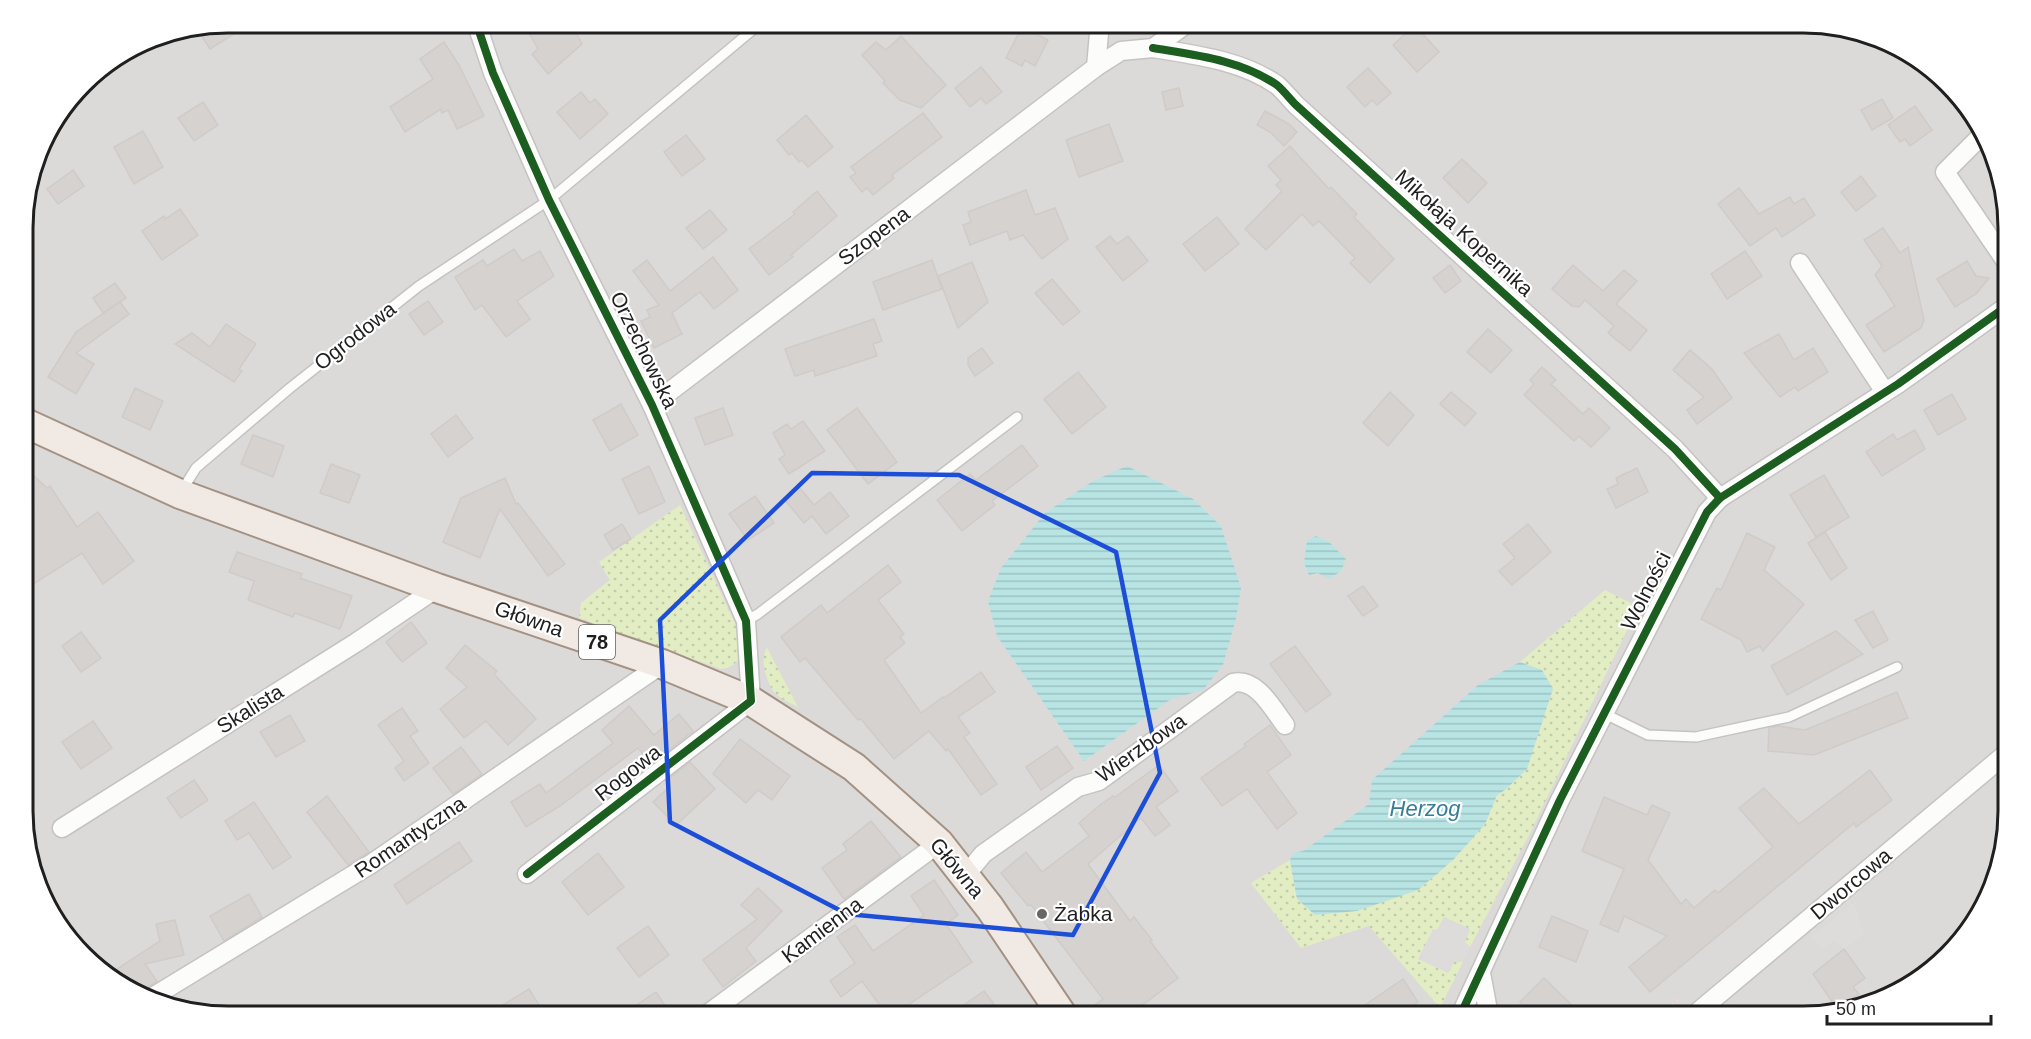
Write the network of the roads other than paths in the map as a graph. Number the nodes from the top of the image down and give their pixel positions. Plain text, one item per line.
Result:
1 (480, 33) edge
2 (749, 33) edge
3 (1099, 33) edge
4 (1174, 33) edge
5 (1153, 48) junction
6 (1096, 67) junction
7 (1977, 140) edge
8 (549, 200) junction
9 (1998, 251) edge
10 (1800, 263) dead end
11 (1998, 312) edge
12 (1885, 392) junction
13 (652, 405) junction
14 (1017, 417) dead end
15 (33, 427) edge
16 (180, 494) junction
17 (1720, 498) junction
18 (437, 588) junction
19 (746, 621) junction
20 (662, 664) junction
21 (1897, 667) dead end
22 (751, 701) junction
23 (1603, 713) junction
24 (1286, 724) dead end
25 (1998, 760) edge
26 (62, 828) dead end
27 (939, 843) junction
28 (527, 874) dead end
29 (965, 876) junction
30 (1481, 973) junction
31 (159, 993) edge
32 (719, 1006) edge
33 (1052, 1006) edge
34 (1466, 1006) edge
35 (1487, 1006) edge
36 (1705, 1006) edge

1 - 8 street, Orzechowska
2 - 8 lane, Ogrodowa
3 - 6 street
4 - 5 street
5 - 6 street, Szopena
5 - 17 street, Mikołaja Kopernika
6 - 13 street, Szopena
7 - 9 street
8 - 13 street, Orzechowska
8 - 16 lane, Ogrodowa
10 - 12 street
11 - 12 street, Wolności
12 - 17 street, Wolności
13 - 19 street, Orzechowska
14 - 19 lane
15 - 16 main road, Główna / 78
16 - 18 main road, Główna / 78
17 - 23 street, Wolności
18 - 20 main road, Główna / 78
18 - 26 street, Skalista
19 - 22 street, Orzechowska
20 - 22 main road, Główna / 78
20 - 31 street, Romantyczna
21 - 23 lane
22 - 27 main road, Główna / 78
22 - 28 street, Rogowa
23 - 30 street, Wolności
24 - 29 street, Wierzbowa
25 - 36 street, Dworcowa
27 - 29 main road, Główna / 78
27 - 32 street, Kamienna
29 - 33 main road, Główna / 78
30 - 34 street, Wolności
30 - 35 street

